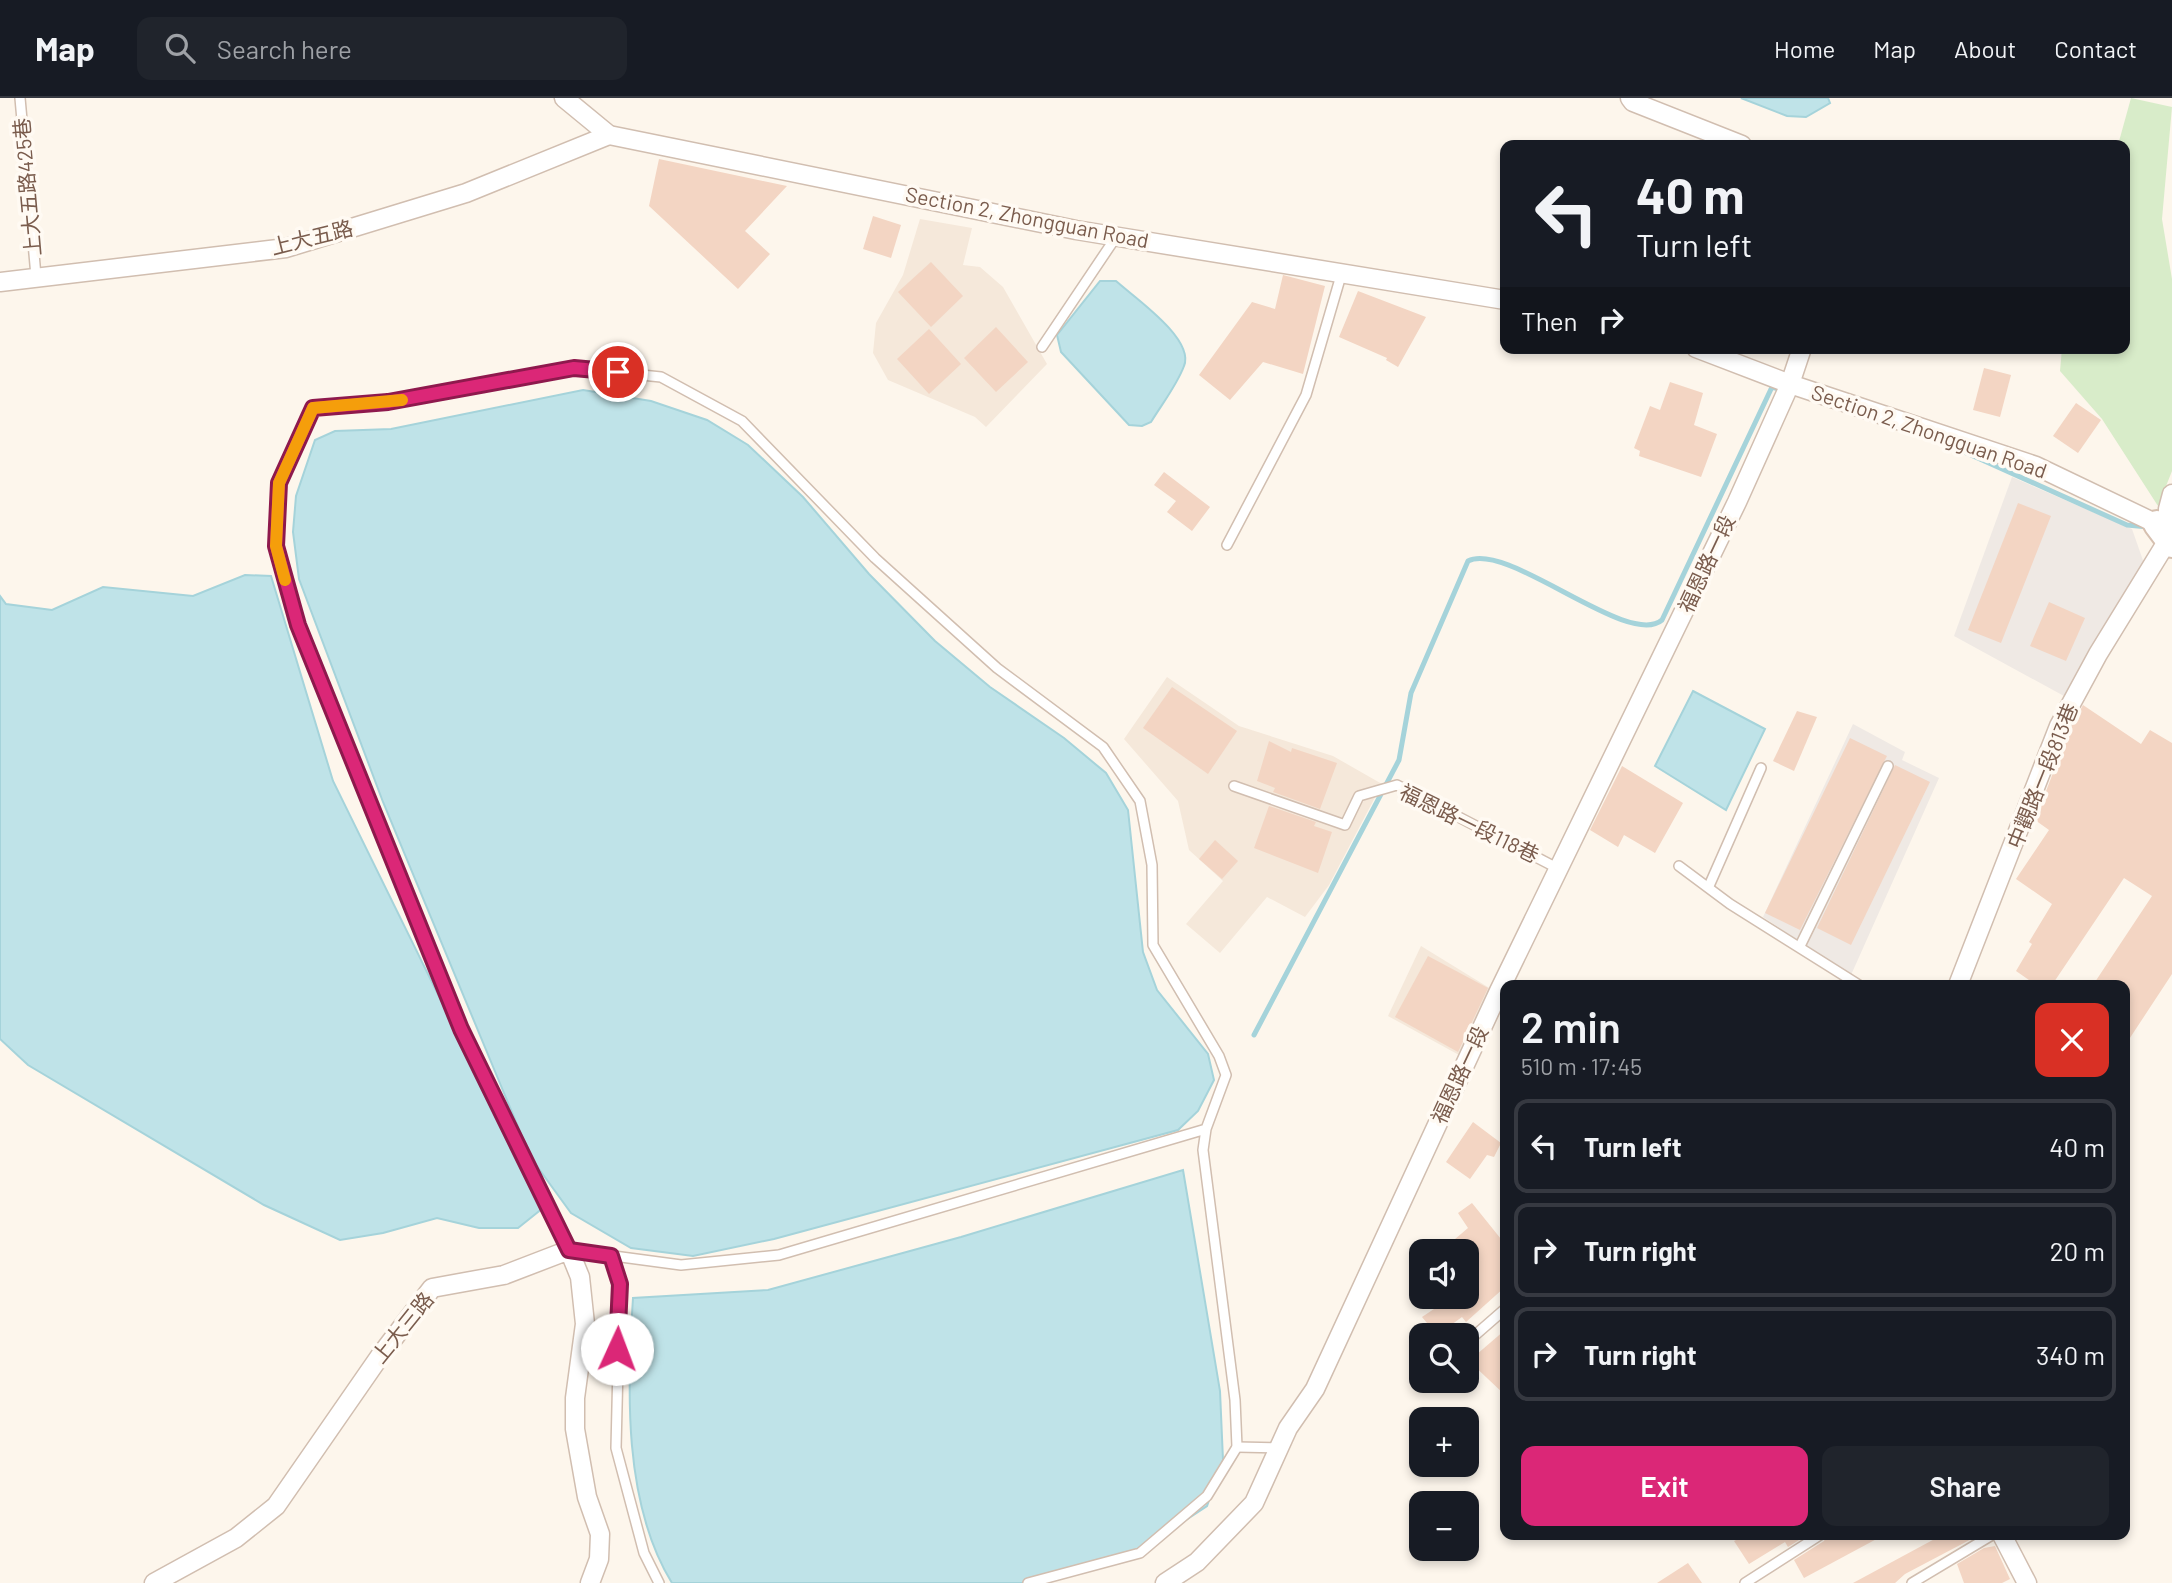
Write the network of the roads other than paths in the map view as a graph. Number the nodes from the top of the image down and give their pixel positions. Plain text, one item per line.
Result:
1 (20, 98) edge
2 (564, 98) edge
3 (1630, 98) edge
4 (609, 135) junction
5 (1729, 140) edge
6 (1116, 237) junction
7 (1342, 272) junction
8 (36, 276) junction
9 (0, 282) edge
10 (1500, 299) edge
11 (1042, 347) dead end
12 (1712, 354) edge
13 (1800, 354) edge
14 (1790, 384) junction
15 (2172, 494) edge
16 (2166, 536) edge
17 (1227, 545) dead end
18 (1888, 766) dead end
19 (1760, 768) dead end
20 (1234, 786) dead end
21 (1679, 866) dead end
22 (1560, 870) junction
23 (1709, 886) junction
24 (1800, 946) junction
25 (1508, 980) edge
26 (1852, 980) edge
27 (1960, 980) edge
28 (1500, 997) edge
29 (1206, 1129) junction
30 (569, 1250) junction
31 (611, 1256) junction
32 (1500, 1313) edge
33 (1479, 1332) edge
34 (1237, 1447) junction
35 (1278, 1448) junction
36 (1812, 1540) edge
37 (1984, 1540) edge
38 (2005, 1540) edge
39 (154, 1583) edge
40 (590, 1583) edge
41 (659, 1583) edge
42 (1028, 1583) edge
43 (1165, 1583) edge
44 (1745, 1583) edge
45 (1912, 1583) edge
46 (2027, 1583) edge

1 - 8 lane, 上大五路425巷
2 - 4 street, Section 2, Zhongguan Road
3 - 5 street
4 - 6 street, Section 2, Zhongguan Road
4 - 8 street, 上大五路
6 - 7 street, Section 2, Zhongguan Road
6 - 11 lane
7 - 10 street, Section 2, Zhongguan Road
7 - 17 lane
8 - 9 street, 上大五路
12 - 14 street, Section 2, Zhongguan Road
13 - 14 street, 福恩路一段
14 - 16 street, Section 2, Zhongguan Road
14 - 22 street, 福恩路一段
15 - 16 street
16 - 27 street, 中觀路一段813巷
18 - 24 lane
19 - 23 lane
20 - 22 lane, 福恩路一段118巷
21 - 23 lane
22 - 25 street, 福恩路一段
23 - 24 lane
24 - 26 lane
28 - 35 street, 福恩路一段
29 - 30 lane
29 - 31 lane
29 - 34 lane
30 - 31 lane
30 - 39 street, 上大三路
30 - 40 street
31 - 41 lane
32 - 33 lane
34 - 35 lane
34 - 42 lane
35 - 43 street, 福恩路一段
36 - 44 lane
37 - 45 lane
38 - 46 street

